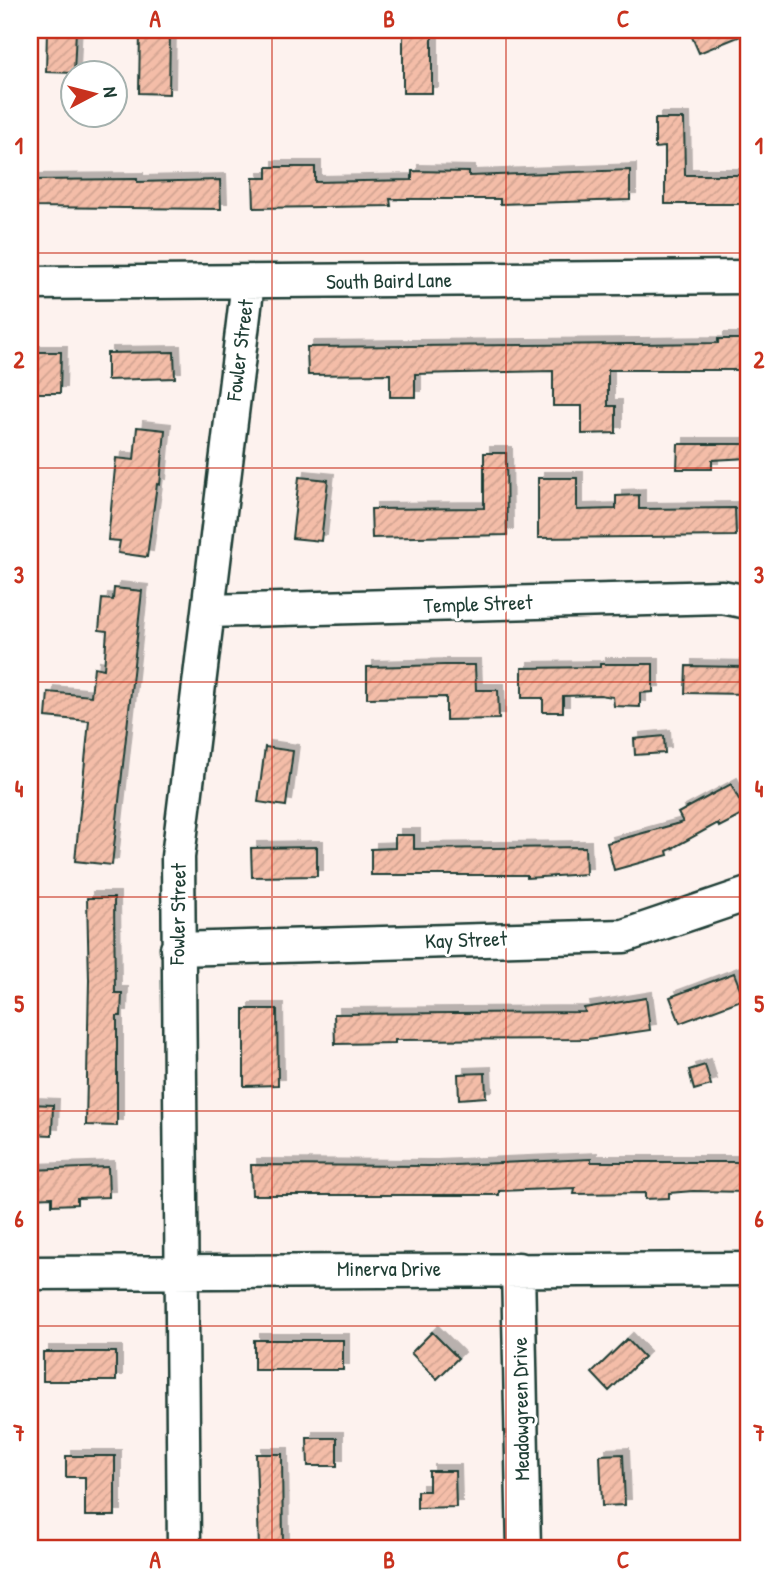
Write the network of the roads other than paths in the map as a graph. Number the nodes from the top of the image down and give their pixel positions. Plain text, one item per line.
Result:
1 (748, 276) edge
2 (248, 282) junction
3 (30, 283) edge
4 (748, 602) edge
5 (208, 611) junction
6 (748, 894) edge
7 (177, 949) junction
8 (518, 1269) junction
9 (748, 1269) edge
10 (180, 1270) junction
11 (30, 1273) edge
12 (184, 1549) edge
13 (523, 1549) edge

1 - 2 street, South Baird Lane
2 - 3 street, South Baird Lane
2 - 5 street, Fowler Street
4 - 5 street, Temple Street
5 - 7 street, Fowler Street
6 - 7 street, Kay Street
7 - 10 street, Fowler Street
8 - 9 street, Minerva Drive
8 - 10 street, Minerva Drive
8 - 13 street, Meadowgreen Drive
10 - 11 street, Minerva Drive
10 - 12 street, Fowler Street

